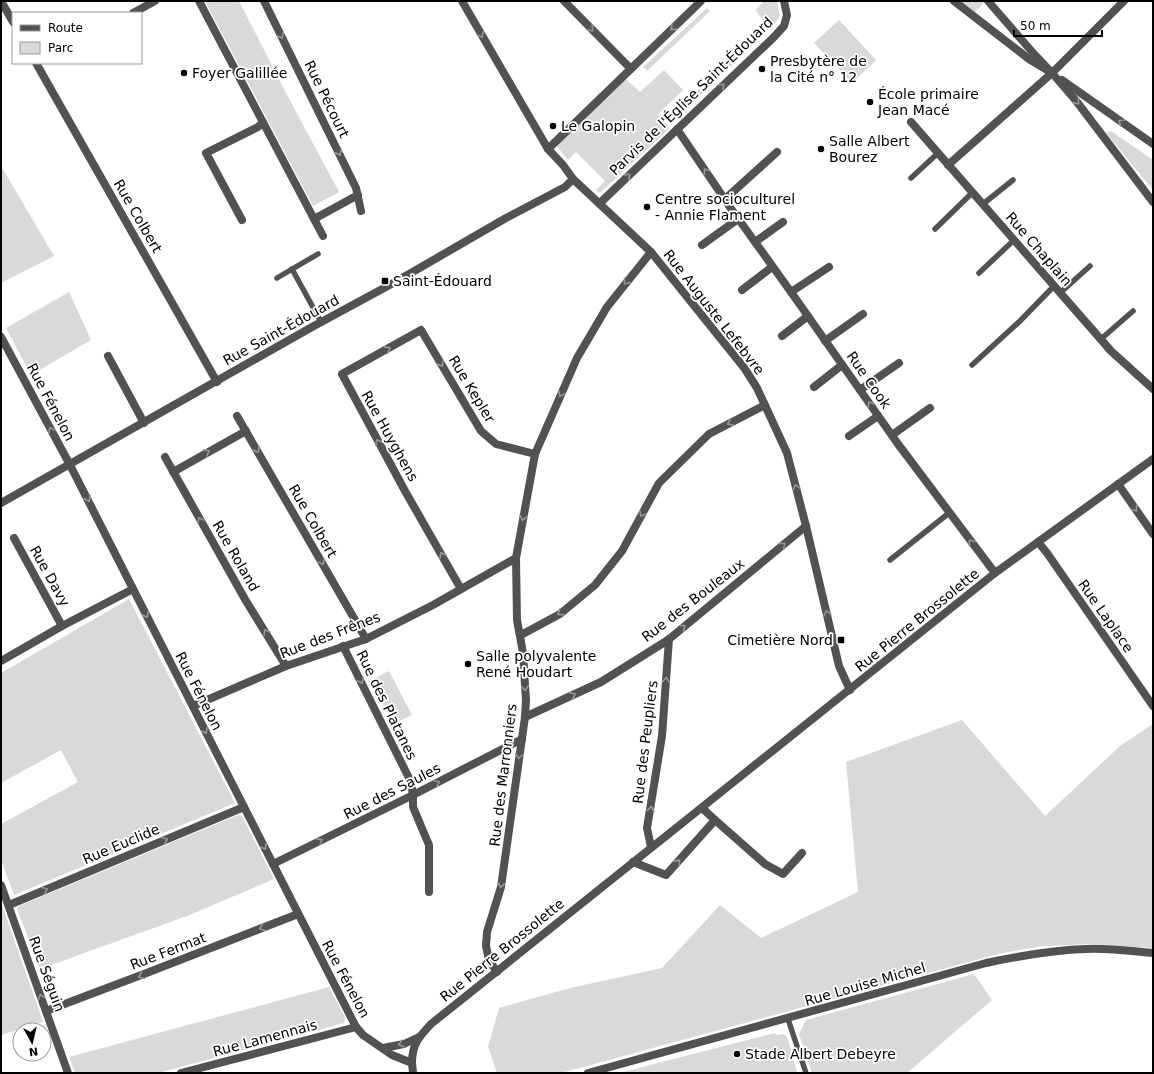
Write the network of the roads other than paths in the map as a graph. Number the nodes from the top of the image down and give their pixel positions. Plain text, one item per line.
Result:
1 (1, 1) edge
2 (156, 1) edge
3 (199, 1) edge
4 (264, 1) edge
5 (462, 1) edge
6 (564, 1) edge
7 (701, 1) edge
8 (784, 1) edge
9 (954, 1) edge
10 (988, 1) edge
11 (1124, 1) edge
12 (135, 12) edge
13 (12, 20) edge
14 (37, 64) edge
15 (631, 69) junction
16 (1052, 73) junction
17 (263, 122) junction
18 (911, 122) dead end
19 (677, 129) junction
20 (1153, 144) edge
21 (548, 149) junction
22 (777, 152) dead end
23 (938, 153) junction
24 (948, 165) junction
25 (911, 178) dead end
26 (574, 179) junction
27 (1013, 180) dead end
28 (972, 193) junction
29 (358, 195) junction
30 (725, 199) junction
31 (1153, 202) edge
32 (600, 203) junction
33 (983, 204) junction
34 (361, 211) dead end
35 (314, 219) junction
36 (738, 219) junction
37 (242, 220) dead end
38 (783, 222) dead end
39 (935, 229) dead end
40 (323, 236) dead end
41 (1014, 240) junction
42 (755, 242) junction
43 (702, 245) dead end
44 (651, 252) junction
45 (318, 254) dead end
46 (772, 266) junction
47 (1090, 266) dead end
48 (829, 267) dead end
49 (292, 269) junction
50 (979, 273) dead end
51 (277, 278) dead end
52 (1054, 286) junction
53 (742, 290) dead end
54 (791, 292) junction
55 (1060, 293) junction
56 (1133, 311) dead end
57 (863, 314) dead end
58 (808, 316) junction
59 (321, 322) junction
60 (421, 330) joint
61 (782, 336) dead end
62 (1, 337) edge
63 (1101, 339) junction
64 (825, 341) junction
65 (108, 356) dead end
66 (899, 363) dead end
67 (842, 365) junction
68 (972, 365) dead end
69 (217, 382) junction
70 (814, 387) dead end
71 (1153, 389) edge
72 (860, 390) junction
73 (765, 405) junction
74 (930, 408) dead end
75 (237, 416) dead end
76 (878, 416) junction
77 (144, 423) junction
78 (246, 431) junction
79 (892, 435) junction
80 (849, 436) dead end
81 (535, 454) junction
82 (165, 457) dead end
83 (1153, 459) edge
84 (70, 465) junction
85 (173, 472) junction
86 (1118, 484) junction
87 (1, 503) edge
88 (949, 513) junction
89 (806, 526) junction
90 (1153, 534) edge
91 (14, 538) dead end
92 (1038, 542) junction
93 (516, 558) junction
94 (890, 560) dead end
95 (995, 573) junction
96 (133, 588) junction
97 (461, 589) junction
98 (62, 626) junction
99 (521, 635) junction
100 (366, 638) junction
101 (668, 639) junction
102 (343, 646) junction
103 (1, 661) edge
104 (286, 666) junction
105 (850, 690) junction
106 (192, 706) junction
107 (1153, 706) edge
108 (525, 717) junction
109 (522, 739) junction
110 (413, 795) junction
111 (244, 807) junction
112 (702, 808) junction
113 (715, 820) junction
114 (651, 847) junction
115 (802, 853) dead end
116 (633, 862) junction
117 (273, 864) junction
118 (1, 885) edge
119 (429, 892) dead end
120 (9, 905) junction
121 (298, 914) junction
122 (1153, 953) edge
123 (496, 972) junction
124 (46, 1010) junction
125 (788, 1018) junction
126 (356, 1027) junction
127 (419, 1038) junction
128 (383, 1048) junction
129 (412, 1063) junction
130 (68, 1073) edge
131 (181, 1073) edge
132 (413, 1073) edge
133 (588, 1073) edge
134 (806, 1073) edge

1 - 13 street
2 - 12 street
3 - 17 street
4 -> 29 street, Rue Pécourt
5 -> 21 street, Rue Auguste Lefebvre
6 -> 15 street
7 -> 15 street
19 -> 8 street, Parvis de l'Église Saint-Édouard
9 - 16 street
10 - 16 street
11 - 16 street
14 - 69 street, Rue Colbert
15 - 21 street
20 -> 16 street
16 - 24 street
16 -> 31 street
17 - 35 street
17 - 37 street
18 - 23 street, Rue Chaplain
30 -> 19 street, Rue Cook
32 -> 19 street, Parvis de l'Église Saint-Édouard
21 - 26 street, Rue Auguste Lefebvre
22 - 30 street
23 - 24 street, Rue Chaplain
23 - 25 lane
24 - 28 street, Rue Chaplain
26 - 32 street, Rue Auguste Lefebvre
26 - 59 street, Rue Saint-Édouard
27 - 33 lane
28 - 33 street, Rue Chaplain
28 - 39 lane
29 - 34 street, Rue Pécourt
29 - 35 street
30 - 36 street, Rue Cook
32 - 44 street, Rue Auguste Lefebvre
33 - 41 street, Rue Chaplain
35 - 40 street
36 - 42 street, Rue Cook
36 - 43 street
38 - 42 street
41 - 50 lane
41 - 52 street, Rue Chaplain
42 - 46 street, Rue Cook
44 - 73 street, Rue Auguste Lefebvre
44 -> 81 street, Rue des Marronniers
45 - 49 lane
46 - 53 street
46 - 54 street, Rue Cook
47 - 55 lane
48 - 54 street
49 - 51 lane
49 - 59 lane
52 - 55 street, Rue Chaplain
52 - 68 lane
54 - 58 street, Rue Cook
55 - 63 street, Rue Chaplain
56 - 63 lane
57 - 64 street
58 - 61 street
58 - 64 street, Rue Cook
59 - 69 street, Rue Saint-Édouard
60 -> 81 street, Rue Kepler
97 -> 60 street, Rue Huyghens
84 -> 62 street, Rue Fénelon
63 - 71 street, Rue Chaplain
64 - 67 street, Rue Cook
65 - 77 street
66 - 72 street
67 - 70 street
67 - 72 street, Rue Cook
69 - 77 street, Rue Saint-Édouard
76 -> 72 street, Rue Cook
89 -> 73 street, Rue Auguste Lefebvre
73 -> 99 street
74 - 79 street
75 - 78 street, Rue Colbert
76 - 79 street, Rue Cook
76 - 80 street
77 - 84 street, Rue Saint-Édouard
85 -> 78 street
78 -> 100 street, Rue Colbert
79 - 88 street, Rue Cook
81 -> 93 street, Rue des Marronniers
82 - 85 street, Rue Roland
83 - 86 street, Rue Pierre Brossolette
84 - 87 street, Rue Saint-Édouard
84 -> 96 street, Rue Fénelon
104 -> 85 street, Rue Roland
86 -> 90 street
86 - 92 street, Rue Pierre Brossolette
88 - 94 lane
95 -> 88 street, Rue Cook
101 -> 89 street, Rue des Bouleaux
105 -> 89 street, Rue Auguste Lefebvre
91 - 98 street, Rue Davy
92 - 95 street, Rue Pierre Brossolette
92 - 107 street, Rue Laplace
93 - 97 street, Rue des Frênes
93 - 99 street, Rue des Marronniers
95 - 105 street, Rue Pierre Brossolette
96 - 98 street
96 -> 106 street, Rue Fénelon
97 - 100 street, Rue des Frênes
98 - 103 street
99 -> 108 street, Rue des Marronniers
100 - 102 street, Rue des Frênes
108 -> 101 street, Rue des Bouleaux
114 -> 101 street, Rue des Peupliers
102 - 104 street, Rue des Frênes
102 -> 110 street, Rue des Platanes
104 - 106 street, Rue des Frênes
105 - 112 street, Rue Pierre Brossolette
106 -> 111 street, Rue Fénelon
108 - 109 street, Rue des Marronniers
110 -> 109 street, Rue des Saules
109 -> 123 street, Rue des Marronniers
117 -> 110 street, Rue des Saules
110 - 119 street, Rue des Platanes
111 -> 117 street, Rue Fénelon
120 -> 111 street, Rue Euclide
112 - 113 street
112 - 114 street, Rue Pierre Brossolette
113 - 115 street
116 -> 113 street
114 - 116 street, Rue Pierre Brossolette
116 - 123 street, Rue Pierre Brossolette
117 - 121 street, Rue Fénelon
118 - 120 street, Rue Séguin
124 -> 120 street, Rue Séguin
121 -> 124 street, Rue Fermat
121 - 126 street, Rue Fénelon
122 - 125 street, Rue Louise Michel
123 - 127 street, Rue Pierre Brossolette
124 - 130 street, Rue Séguin
125 - 133 street, Rue Louise Michel
125 - 134 lane
126 - 128 street, Rue Fénelon
126 - 131 street, Rue Lamennais
127 -> 128 street
127 - 129 street, Rue Pierre Brossolette
128 - 129 street, Rue Fénelon
129 - 132 street, Rue Pierre Brossolette

